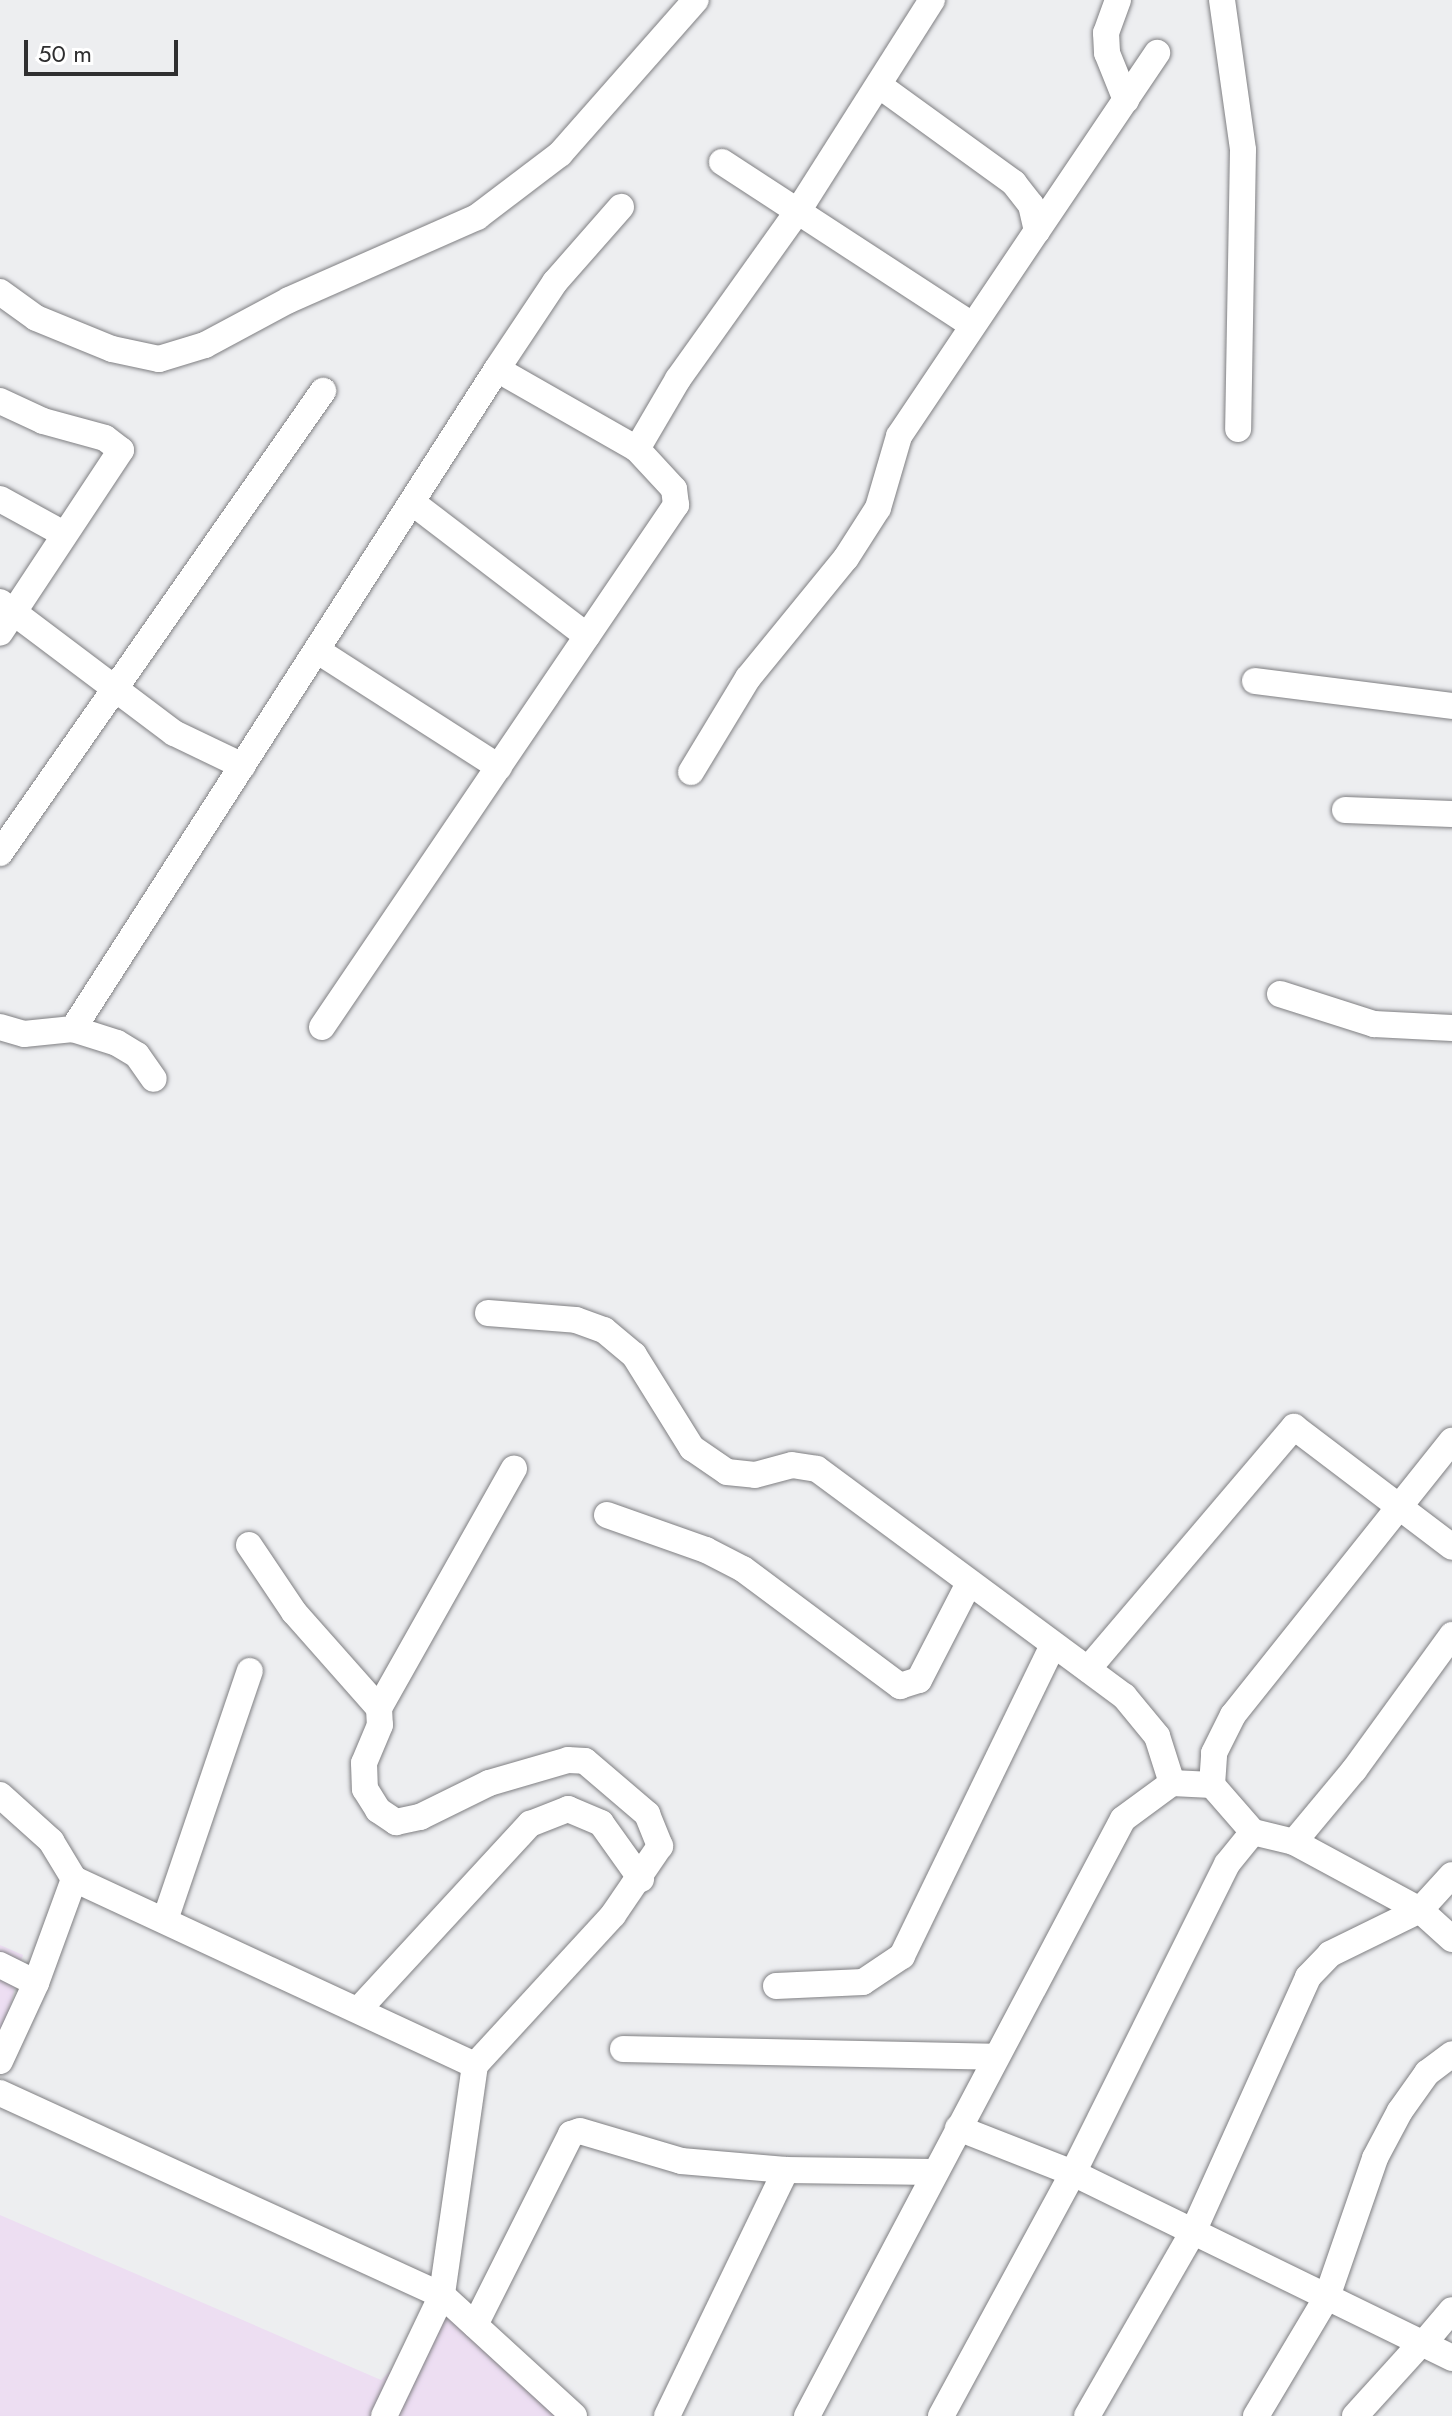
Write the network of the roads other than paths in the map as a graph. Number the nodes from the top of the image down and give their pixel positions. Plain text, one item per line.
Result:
1 (696, 0) edge
2 (932, 0) edge
3 (1118, 0) edge
4 (1222, 0) edge
5 (1157, 53) dead end
6 (880, 86) junction
7 (1126, 100) junction
8 (722, 162) dead end
9 (621, 207) dead end
10 (798, 211) junction
11 (1037, 231) junction
12 (0, 292) edge
13 (972, 325) junction
14 (497, 369) junction
15 (323, 391) dead end
16 (0, 401) edge
17 (1238, 429) dead end
18 (637, 449) junction
19 (0, 499) edge
20 (413, 503) junction
21 (64, 534) junction
22 (5, 615) edge
23 (587, 636) junction
24 (318, 651) junction
25 (1255, 681) dead end
26 (112, 686) junction
27 (1452, 706) edge
28 (243, 766) junction
29 (499, 767) junction
30 (691, 772) dead end
31 (1345, 810) dead end
32 (1452, 814) edge
33 (0, 853) edge
34 (1280, 994) dead end
35 (0, 1027) edge
36 (322, 1027) dead end
37 (1452, 1028) edge
38 (73, 1029) junction
39 (154, 1079) dead end
40 (488, 1313) dead end
41 (1452, 1441) edge
42 (514, 1468) dead end
43 (1401, 1504) junction
44 (607, 1515) dead end
45 (249, 1545) dead end
46 (1452, 1547) edge
47 (969, 1583) junction
48 (1452, 1635) edge
49 (1053, 1645) junction
50 (1088, 1669) junction
51 (250, 1671) dead end
52 (379, 1708) junction
53 (1172, 1783) junction
54 (1212, 1785) junction
55 (0, 1795) edge
56 (1253, 1832) junction
57 (1294, 1842) junction
58 (1452, 1875) edge
59 (74, 1879) junction
60 (641, 1879) junction
61 (1420, 1910) junction
62 (165, 1920) junction
63 (1452, 1939) edge
64 (0, 1965) edge
65 (36, 1983) junction
66 (776, 1986) dead end
67 (360, 2008) junction
68 (623, 2049) dead end
69 (1452, 2054) edge
70 (993, 2057) junction
71 (0, 2061) edge
72 (475, 2065) junction
73 (0, 2093) edge
74 (958, 2128) junction
75 (786, 2170) junction
76 (934, 2172) junction
77 (1073, 2173) junction
78 (1193, 2232) junction
79 (442, 2295) junction
80 (1327, 2297) junction
81 (1452, 2310) edge
82 (475, 2325) junction
83 (1423, 2343) junction
84 (1452, 2358) edge
85 (384, 2416) edge
86 (574, 2416) edge
87 (667, 2416) edge
88 (807, 2416) edge
89 (941, 2416) edge
90 (1087, 2416) edge
91 (1256, 2416) edge
92 (1355, 2416) edge

1 - 12 street
2 - 6 street
3 - 7 street
4 - 17 street
5 - 7 street
6 - 10 street
6 - 11 street
7 - 11 street
8 - 10 street
9 - 14 street
10 - 13 street
10 - 18 street
11 - 13 street
13 - 30 street
14 - 18 street
14 - 20 street
15 - 26 street
16 - 21 street
18 - 23 street
19 - 21 street
20 - 23 street
20 - 24 street
21 - 22 street
22 - 26 street
23 - 29 street
24 - 28 street
24 - 29 street
25 - 27 street
26 - 28 street
26 - 33 street
28 - 38 street
29 - 36 street
31 - 32 street
34 - 37 street
35 - 38 street
38 - 39 street
40 - 47 street
41 - 43 street
42 - 52 street
43 - 46 street
43 - 50 street
43 - 54 street
44 - 47 street
45 - 52 street
47 - 49 street
48 - 57 street
49 - 50 street
49 - 66 street
50 - 53 street
51 - 62 street
52 - 60 street
53 - 54 street
53 - 70 street
54 - 56 street
55 - 59 street
56 - 57 street
56 - 77 street
57 - 61 street
58 - 61 street
59 - 62 street
59 - 65 street
60 - 67 street
60 - 72 street
61 - 63 street
61 - 78 street
62 - 67 street
64 - 65 street
65 - 71 street
67 - 72 street
68 - 70 street
69 - 80 street
70 - 74 street
72 - 79 street
73 - 79 street
74 - 76 street
74 - 77 street
75 - 76 street
75 - 82 street
75 - 87 street
76 - 88 street
77 - 78 street
77 - 89 street
78 - 80 street
78 - 90 street
79 - 82 street
79 - 85 street
80 - 83 street
80 - 91 street
81 - 83 street
82 - 86 street
83 - 84 street
83 - 92 street

